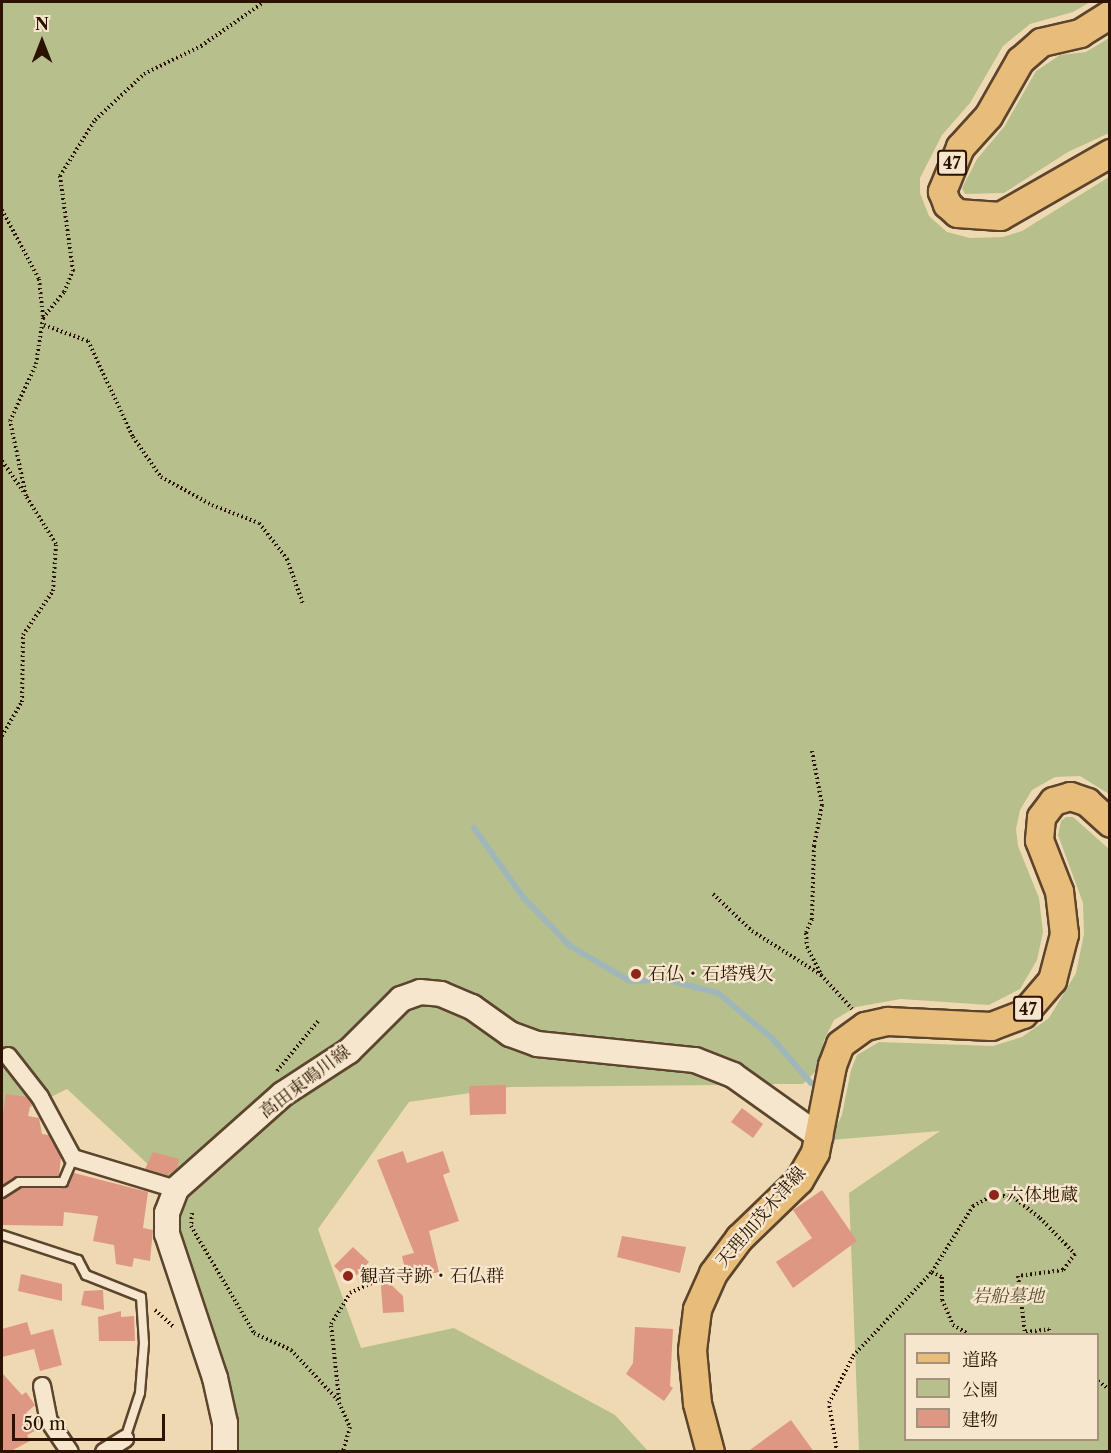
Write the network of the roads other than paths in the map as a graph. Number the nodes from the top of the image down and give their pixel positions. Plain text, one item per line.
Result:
1 (1110, 14) edge
2 (1110, 153) edge
3 (1110, 823) edge
4 (8, 1056) dead end
5 (820, 1137) junction
6 (73, 1158) junction
7 (184, 1184) junction
8 (2, 1193) edge
9 (2, 1235) edge
10 (42, 1386) dead end
11 (124, 1439) joint
12 (70, 1452) edge
13 (104, 1452) edge
14 (225, 1452) edge
15 (710, 1452) edge

1 - 2 main road, 47
3 - 5 main road, 天理加茂木津線 / 47
4 - 6 street
5 - 7 main road, 高田東鳴川線
5 - 15 main road, 天理加茂木津線 / 47
6 - 7 street
6 - 8 lane
7 - 14 main road, 高田東鳴川線
9 - 11 lane
10 - 12 street
11 - 13 street

